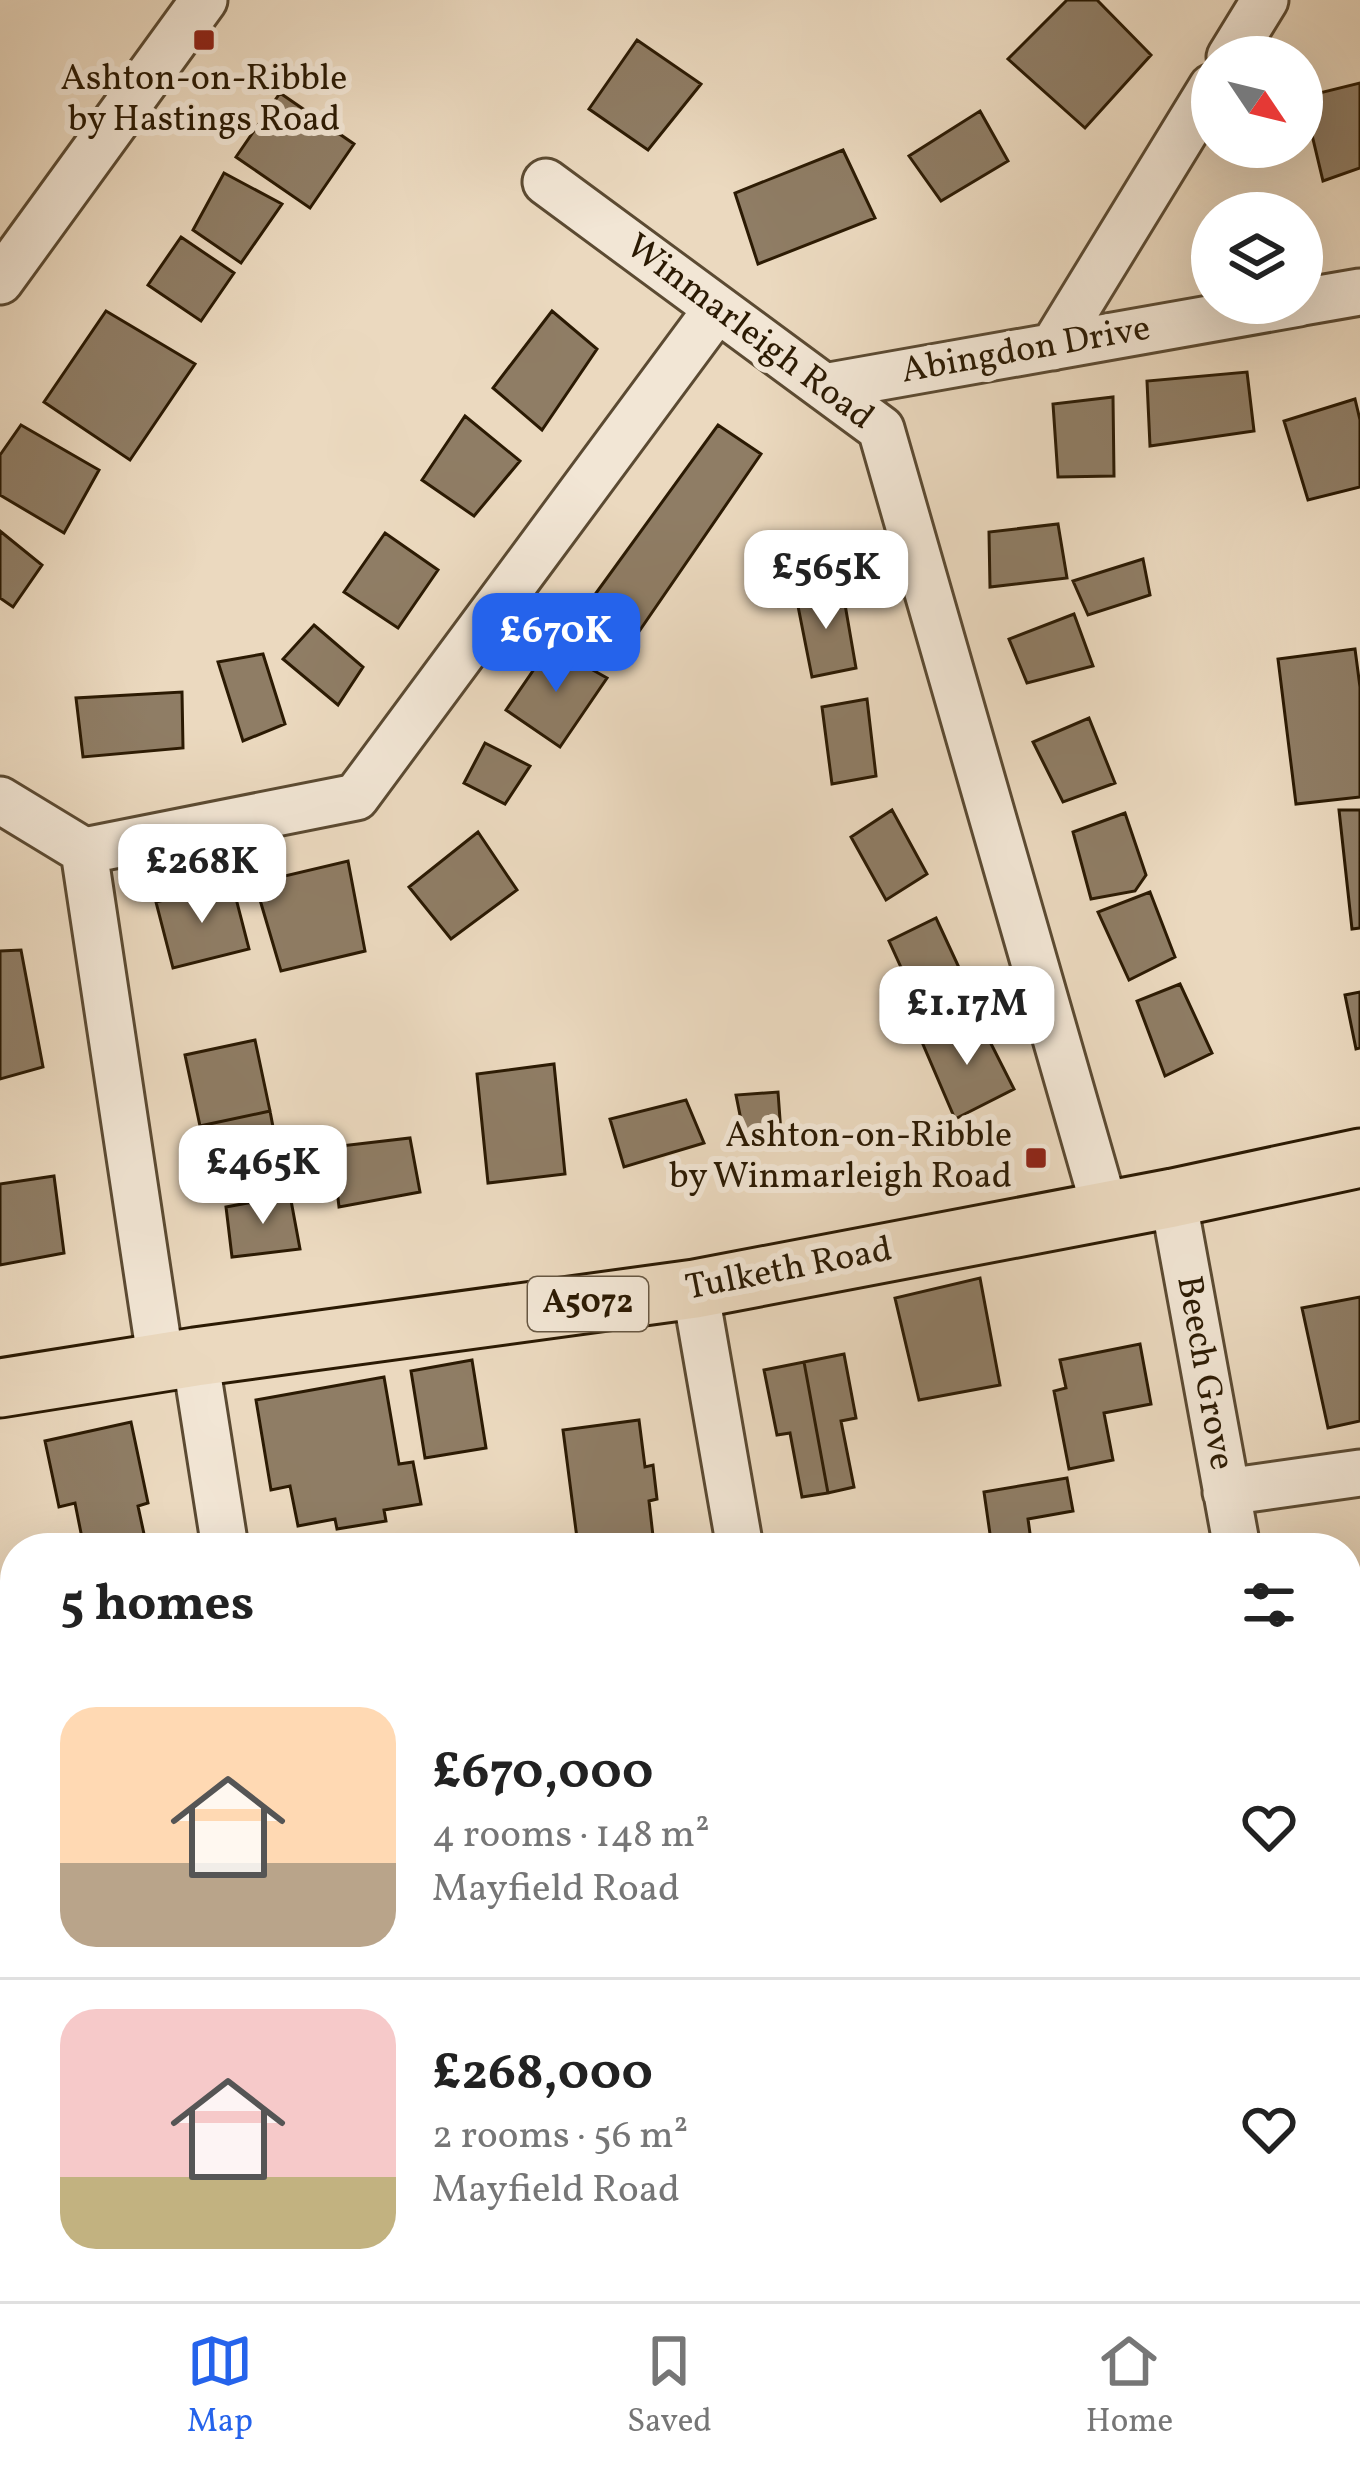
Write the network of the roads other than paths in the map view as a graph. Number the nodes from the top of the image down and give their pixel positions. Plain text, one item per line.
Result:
1 (204, 0) edge
2 (1265, 0) edge
3 (1243, 36) edge
4 (1191, 121) edge
5 (545, 182) dead end
6 (0, 281) edge
7 (1360, 292) edge
8 (1323, 299) edge
9 (717, 309) junction
10 (1191, 322) edge
11 (1053, 346) junction
12 (824, 387) junction
13 (0, 800) edge
14 (84, 850) junction
15 (1360, 1158) edge
16 (1173, 1198) junction
17 (1105, 1209) junction
18 (695, 1289) junction
19 (178, 1360) junction
20 (0, 1388) edge
21 (1360, 1473) edge
22 (1226, 1492) junction
23 (221, 1533) edge
24 (737, 1533) edge
25 (1234, 1533) edge

1 - 6 street
2 - 3 street
4 - 11 street
5 - 9 street, Winmarleigh Road
7 - 8 street, Abingdon Drive
9 - 12 street, Winmarleigh Road
9 - 14 street
10 - 11 street, Abingdon Drive
11 - 12 street, Abingdon Drive
12 - 17 street, Winmarleigh Road
13 - 14 street
14 - 19 street
15 - 16 main road, Tulketh Road / A5072
16 - 17 main road, Tulketh Road / A5072
16 - 22 street, Beech Grove
17 - 18 main road, Tulketh Road / A5072
18 - 19 main road, Tulketh Road / A5072
18 - 24 street
19 - 20 main road, Tulketh Road / A5072
19 - 23 street
21 - 22 street
22 - 25 street, Beech Grove

